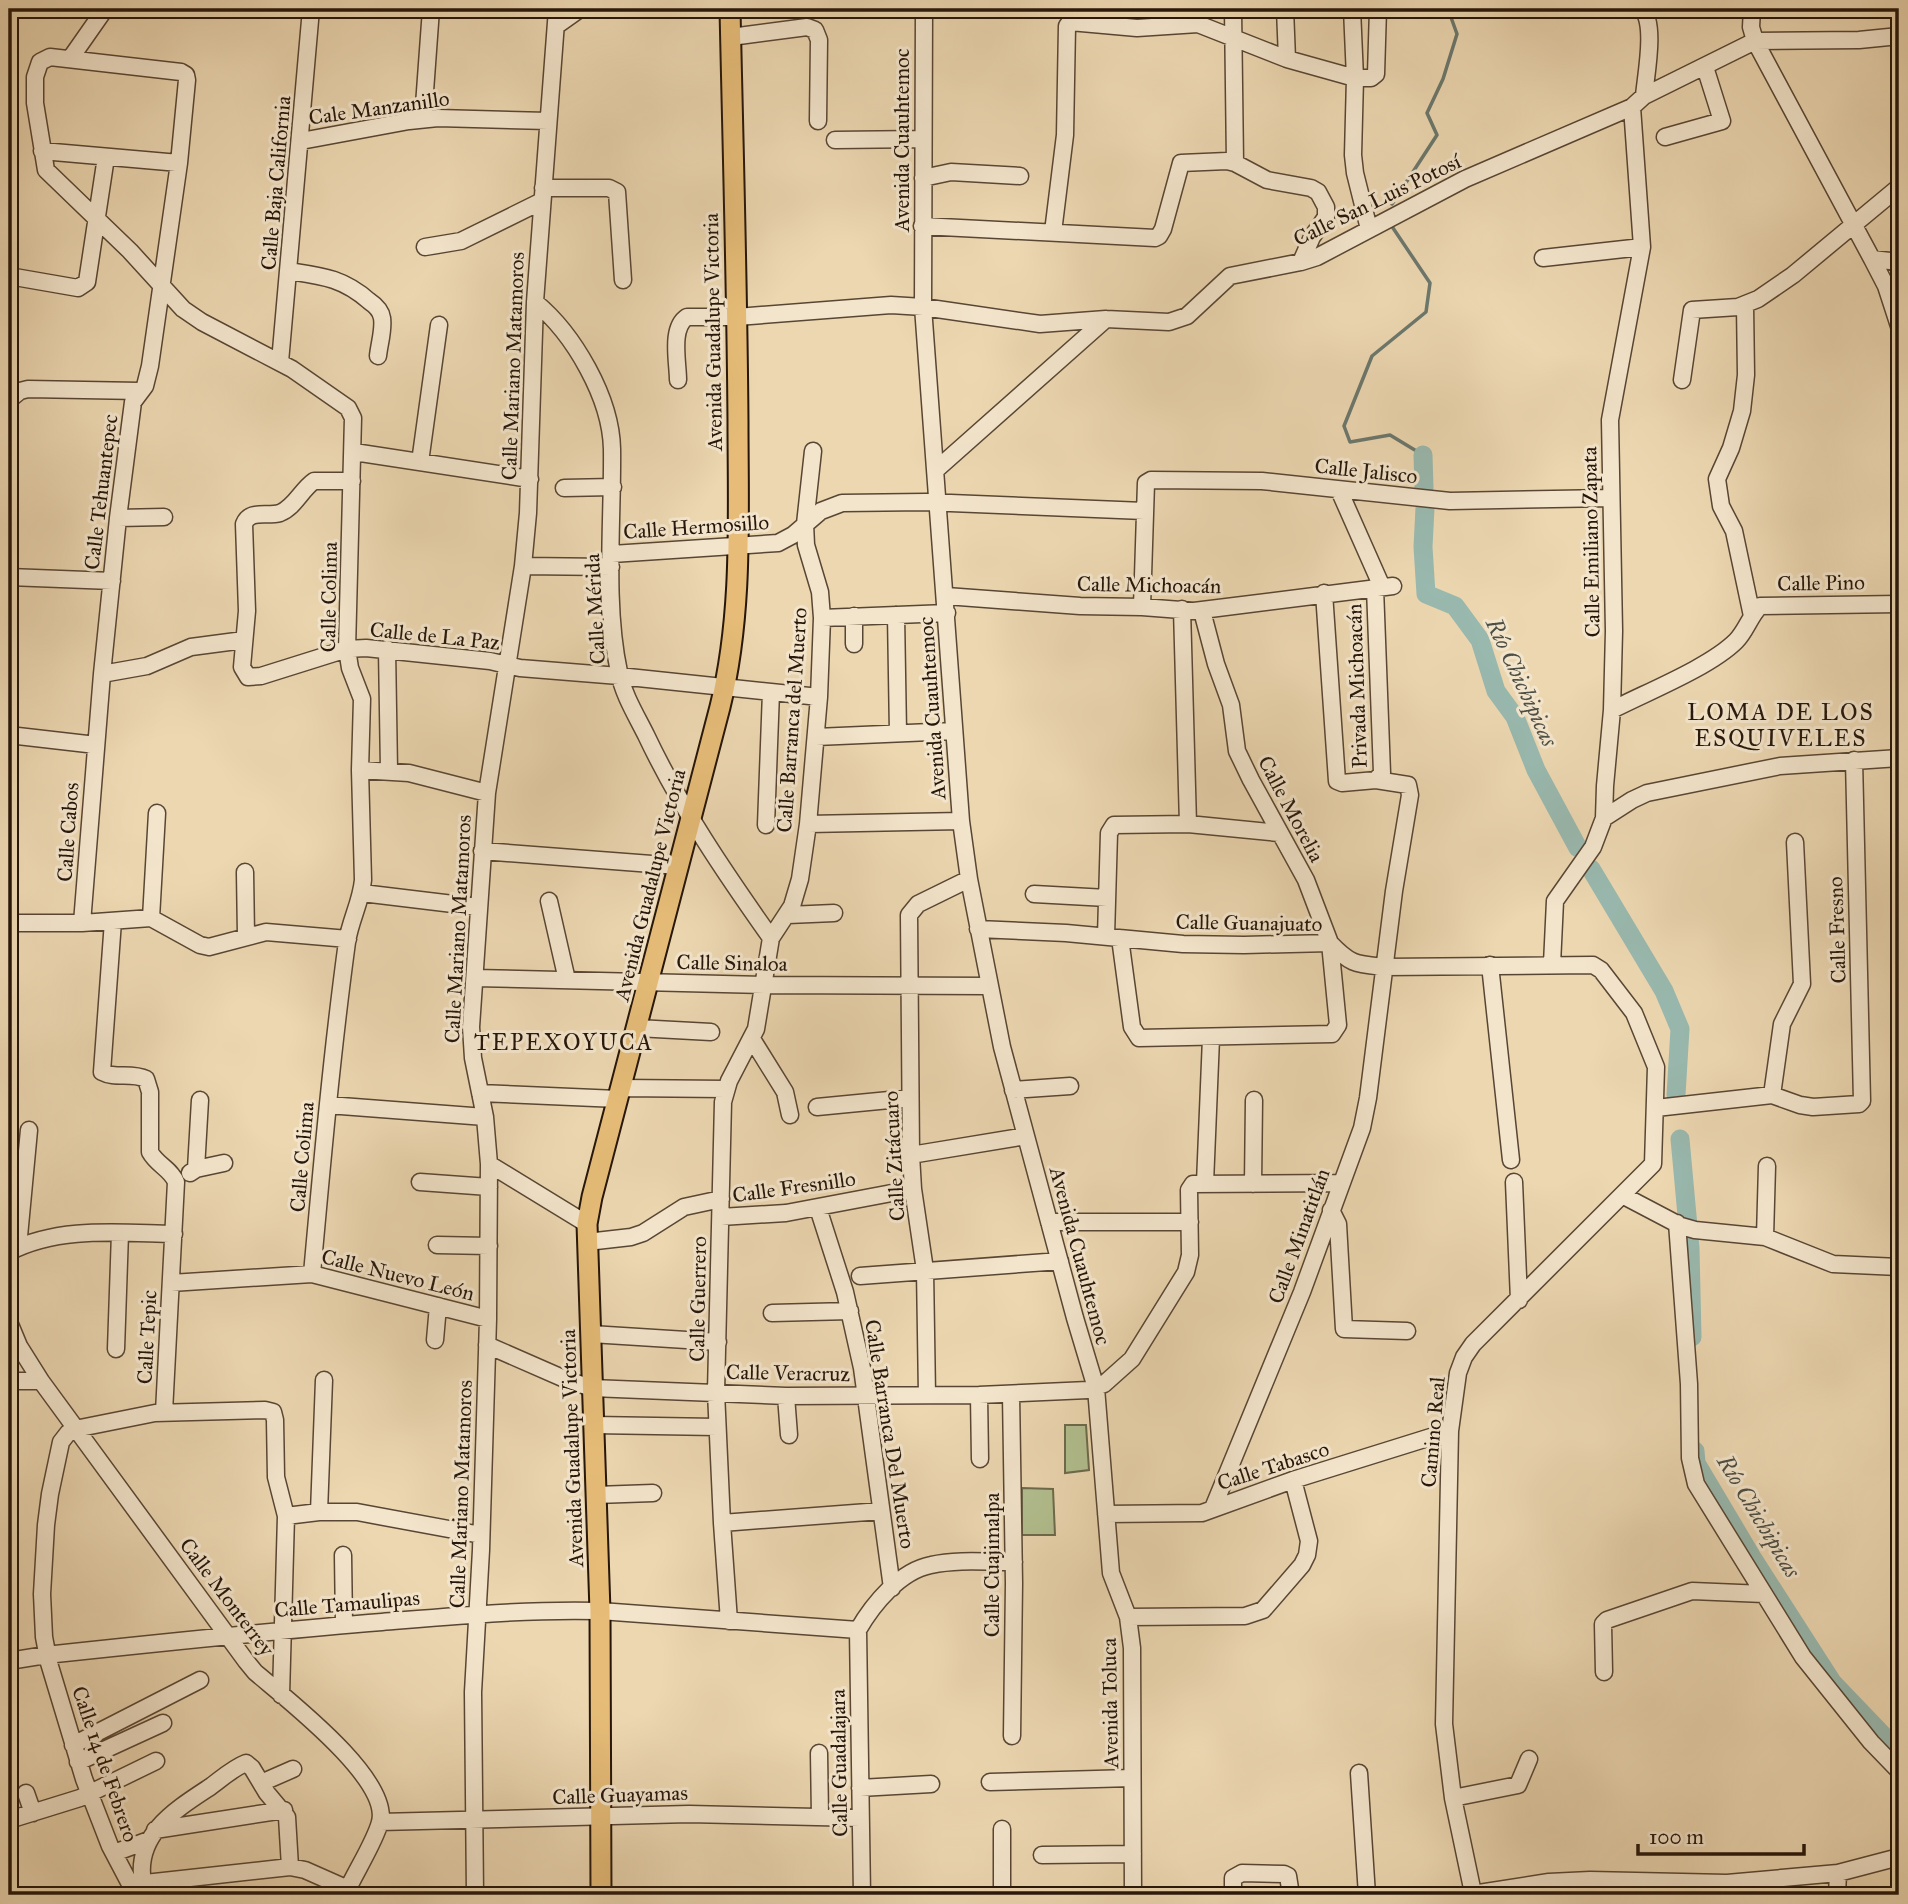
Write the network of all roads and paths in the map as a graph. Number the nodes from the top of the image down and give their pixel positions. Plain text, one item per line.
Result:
1 (105, 9) edge
2 (311, 9) edge
3 (431, 9) edge
4 (557, 9) edge
5 (580, 9) edge
6 (730, 9) edge
7 (923, 9) edge
8 (1233, 9) edge
9 (1285, 9) edge
10 (1352, 9) edge
11 (1378, 9) edge
12 (1642, 9) edge
13 (1740, 9) edge
14 (1752, 9) edge
15 (1101, 17) edge
16 (556, 26) junction
17 (1753, 34) junction
18 (1899, 36) edge
19 (731, 37) junction
20 (1234, 38) junction
21 (70, 59) junction
22 (1287, 59) junction
23 (1705, 67) junction
24 (1355, 78) junction
25 (1638, 102) junction
26 (423, 119) junction
27 (548, 121) junction
28 (818, 121) dead end
29 (1665, 137) dead end
30 (923, 139) junction
31 (835, 140) dead end
32 (301, 141) junction
33 (42, 151) junction
34 (106, 157) junction
35 (178, 163) junction
36 (1235, 163) junction
37 (1020, 176) dead end
38 (923, 178) junction
39 (1899, 187) edge
40 (542, 194) junction
41 (97, 220) junction
42 (1854, 225) junction
43 (922, 226) junction
44 (1368, 229) junction
45 (1053, 232) junction
46 (425, 247) dead end
47 (1642, 247) junction
48 (1543, 258) dead end
49 (1872, 259) junction
50 (1301, 262) junction
51 (1899, 262) edge
52 (289, 271) junction
53 (9, 276) edge
54 (623, 280) dead end
55 (162, 287) junction
56 (535, 302) junction
57 (1745, 305) junction
58 (923, 307) junction
59 (737, 317) junction
60 (1106, 319) junction
61 (439, 325) dead end
62 (1899, 326) edge
63 (378, 356) dead end
64 (280, 362) junction
65 (678, 380) dead end
66 (1682, 380) dead end
67 (140, 391) junction
68 (9, 401) edge
69 (813, 451) dead end
70 (354, 452) junction
71 (420, 462) junction
72 (937, 470) junction
73 (530, 479) junction
74 (352, 481) junction
75 (564, 488) dead end
76 (613, 488) junction
77 (1339, 490) junction
78 (1611, 498) junction
79 (939, 503) junction
80 (1144, 511) junction
81 (164, 517) dead end
82 (118, 518) junction
83 (805, 524) junction
84 (738, 548) junction
85 (612, 561) junction
86 (523, 566) junction
87 (9, 577) edge
88 (111, 581) junction
89 (1383, 587) junction
90 (1324, 593) junction
91 (946, 596) junction
92 (1899, 604) edge
93 (1142, 607) junction
94 (1182, 610) junction
95 (1202, 611) junction
96 (947, 613) junction
97 (896, 615) junction
98 (854, 616) junction
99 (1752, 616) junction
100 (822, 618) junction
101 (244, 640) junction
102 (853, 644) dead end
103 (347, 649) junction
104 (387, 649) junction
105 (507, 665) junction
106 (102, 674) junction
107 (619, 676) junction
108 (725, 687) junction
109 (771, 692) junction
110 (819, 697) junction
111 (1612, 710) junction
112 (954, 731) junction
113 (898, 733) junction
114 (9, 736) edge
115 (816, 737) junction
116 (96, 745) junction
117 (1899, 758) edge
118 (1854, 760) junction
119 (360, 770) junction
120 (389, 771) junction
121 (1376, 780) junction
122 (487, 793) junction
123 (157, 813) dead end
124 (691, 817) junction
125 (1604, 818) junction
126 (961, 821) junction
127 (808, 824) junction
128 (1188, 824) junction
129 (766, 825) dead end
130 (1279, 833) junction
131 (1795, 842) dead end
132 (482, 851) junction
133 (678, 866) junction
134 (245, 872) dead end
135 (969, 879) junction
136 (362, 894) junction
137 (1034, 894) dead end
138 (1107, 898) junction
139 (549, 901) dead end
140 (478, 907) junction
141 (835, 913) dead end
142 (788, 915) junction
143 (150, 918) junction
144 (113, 921) junction
145 (9, 923) edge
146 (82, 923) junction
147 (978, 929) junction
148 (246, 936) junction
149 (1113, 937) junction
150 (771, 938) junction
151 (348, 939) junction
152 (1330, 943) junction
153 (1552, 964) junction
154 (1490, 965) junction
155 (1385, 967) junction
156 (475, 978) junction
157 (566, 980) junction
158 (649, 982) junction
159 (764, 985) junction
160 (911, 985) junction
161 (988, 986) junction
162 (637, 1028) junction
163 (712, 1032) dead end
164 (1211, 1038) junction
165 (752, 1039) junction
166 (1070, 1086) dead end
167 (726, 1089) junction
168 (1013, 1090) junction
169 (480, 1093) junction
170 (620, 1093) junction
171 (1772, 1095) junction
172 (910, 1098) junction
173 (200, 1100) dead end
174 (1254, 1100) dead end
175 (328, 1105) junction
176 (817, 1107) dead end
177 (1656, 1108) junction
178 (790, 1115) dead end
179 (485, 1118) junction
180 (29, 1130) dead end
181 (1026, 1136) junction
182 (912, 1155) junction
183 (1511, 1160) dead end
184 (225, 1163) dead end
185 (489, 1164) junction
186 (1766, 1166) dead end
187 (196, 1169) junction
188 (176, 1182) junction
189 (420, 1182) dead end
190 (1514, 1182) dead end
191 (1206, 1183) junction
192 (1341, 1183) junction
193 (1253, 1184) junction
194 (489, 1187) junction
195 (913, 1189) junction
196 (1622, 1195) junction
197 (721, 1199) junction
198 (818, 1208) junction
199 (1331, 1210) junction
200 (721, 1217) junction
201 (1049, 1222) junction
202 (1190, 1222) junction
203 (1684, 1226) junction
204 (120, 1233) junction
205 (587, 1233) junction
206 (174, 1234) junction
207 (1765, 1237) junction
208 (437, 1245) dead end
209 (489, 1246) junction
210 (13, 1249) edge
211 (1059, 1261) junction
212 (1899, 1267) edge
213 (925, 1270) junction
214 (312, 1274) junction
215 (860, 1276) dead end
216 (171, 1283) junction
217 (1519, 1300) junction
218 (438, 1306) junction
219 (850, 1311) junction
220 (772, 1313) dead end
221 (488, 1319) junction
222 (9, 1322) edge
223 (1408, 1331) dead end
224 (591, 1334) junction
225 (435, 1340) dead end
226 (718, 1342) junction
227 (487, 1345) junction
228 (116, 1349) dead end
229 (324, 1380) dead end
230 (9, 1381) edge
231 (41, 1381) junction
232 (592, 1388) junction
233 (1096, 1388) junction
234 (716, 1392) junction
235 (1011, 1394) junction
236 (866, 1395) junction
237 (927, 1395) junction
238 (978, 1395) junction
239 (786, 1396) junction
240 (164, 1412) junction
241 (594, 1424) junction
242 (717, 1427) junction
243 (75, 1429) junction
244 (1450, 1431) junction
245 (789, 1435) dead end
246 (980, 1459) dead end
247 (1293, 1480) junction
248 (653, 1493) dead end
249 (596, 1494) junction
250 (1213, 1508) junction
251 (881, 1511) junction
252 (319, 1512) junction
253 (1106, 1514) junction
254 (286, 1517) junction
255 (722, 1522) junction
256 (481, 1535) junction
257 (342, 1555) dead end
258 (1014, 1562) junction
259 (892, 1588) junction
260 (1764, 1594) junction
261 (600, 1611) junction
262 (477, 1614) junction
263 (1128, 1616) junction
264 (729, 1621) junction
265 (344, 1625) junction
266 (858, 1630) junction
267 (282, 1631) junction
268 (227, 1636) junction
269 (46, 1655) junction
270 (9, 1661) edge
271 (1604, 1672) dead end
272 (200, 1680) dead end
273 (281, 1695) junction
274 (163, 1723) dead end
275 (1012, 1736) dead end
276 (73, 1745) junction
277 (819, 1753) dead end
278 (1530, 1759) dead end
279 (156, 1761) dead end
280 (78, 1762) junction
281 (293, 1769) dead end
282 (1899, 1771) edge
283 (1359, 1773) dead end
284 (1132, 1778) junction
285 (989, 1782) dead end
286 (261, 1783) junction
287 (931, 1784) dead end
288 (860, 1788) junction
289 (26, 1793) dead end
290 (90, 1794) junction
291 (1453, 1798) junction
292 (284, 1810) junction
293 (33, 1813) junction
294 (602, 1815) junction
295 (820, 1816) junction
296 (860, 1818) junction
297 (9, 1819) edge
298 (474, 1820) junction
299 (380, 1822) junction
300 (1002, 1829) dead end
301 (152, 1835) junction
302 (114, 1853) junction
303 (1133, 1854) junction
304 (1042, 1855) dead end
305 (1899, 1857) edge
306 (290, 1867) junction
307 (1838, 1873) junction
308 (180, 1887) edge
309 (134, 1888) edge
310 (1650, 1888) edge
311 (346, 1892) edge
312 (1470, 1894) edge
313 (475, 1895) edge
314 (601, 1895) edge
315 (862, 1895) edge
316 (1002, 1895) edge
317 (1133, 1895) edge
318 (1233, 1895) edge
319 (1292, 1895) edge
320 (1367, 1895) edge
321 (1837, 1895) edge

1 - 21 street
2 - 32 street, Calle Baja California
3 - 26 street
4 - 16 street, Calle Mariano Matamoros
5 - 16 street
6 - 19 main road, Avenida Guadalupe Victoria
7 - 30 street, Avenida Cuauhtemoc
8 - 20 street
9 - 22 street
10 - 24 street
11 - 24 street
12 - 25 street, Calle Emiliano Zapata
13 - 17 street
14 - 17 street
15 - 20 street
15 - 45 street
16 - 27 street, Calle Mariano Matamoros
17 - 18 street
17 - 23 street, Calle San Luis Potosí
17 - 42 street
19 - 28 street
19 - 59 main road, Avenida Guadalupe Victoria
20 - 22 street
20 - 36 street
21 - 33 street, Calle Colima
21 - 35 street, Calle Tehuantepec
22 - 24 street
23 - 25 street, Calle San Luis Potosí
23 - 29 street
24 - 44 street
25 - 44 street, Calle San Luis Potosí
25 - 47 street, Calle Emiliano Zapata
26 - 27 street, Cale Manzanillo
26 - 32 street, Cale Manzanillo
27 - 40 street, Calle Mariano Matamoros
30 - 31 street
30 - 38 street, Avenida Cuauhtemoc
32 - 52 street, Calle Baja California
33 - 34 street
33 - 41 street, Calle Colima
34 - 35 street
34 - 41 street
35 - 55 street, Calle Tehuantepec
36 - 45 street
36 - 50 street
37 - 38 street
38 - 43 street, Avenida Cuauhtemoc
39 - 42 street
40 - 46 street
40 - 54 street
40 - 56 street, Calle Mariano Matamoros
41 - 53 street
41 - 55 street, Calle Colima
42 - 49 street
42 - 57 street
43 - 45 street
43 - 58 street, Avenida Cuauhtemoc
44 - 50 street, Calle San Luis Potosí
47 - 48 street
47 - 78 street, Calle Emiliano Zapata
49 - 51 street
49 - 62 street
50 - 60 street, Calle San Luis Potosí
52 - 63 street
52 - 64 street, Calle Baja California
55 - 64 street, Calle Colima
55 - 67 street, Calle Tehuantepec
56 - 73 street, Calle Mariano Matamoros
56 - 76 street, Calle Mérida
57 - 66 street
57 - 99 street
58 - 59 street, Calle San Luis Potosí
58 - 60 street, Calle San Luis Potosí
58 - 72 street, Avenida Cuauhtemoc
59 - 65 street, Calle San Luis Potosí
59 - 84 main road, Avenida Guadalupe Victoria
60 - 72 street
61 - 71 street
64 - 70 street, Calle Colima
67 - 68 street
67 - 82 street, Calle Tehuantepec
69 - 83 street, Calle Barranca del Muerto
70 - 71 street
70 - 74 street, Calle Colima
71 - 73 street
72 - 79 street, Avenida Cuauhtemoc
73 - 86 street, Calle Mariano Matamoros
74 - 101 street, Calle de La Paz
74 - 103 street, Calle Colima
75 - 76 street
76 - 85 street, Calle Mérida
77 - 78 street, Calle Jalisco
77 - 80 street, Calle Jalisco
77 - 89 street
78 - 111 street, Calle Emiliano Zapata
79 - 80 street
79 - 83 street, Calle Hermosillo
79 - 91 street, Avenida Cuauhtemoc
80 - 93 street, Calle Jalisco
81 - 82 street
82 - 88 street, Calle Tehuantepec
83 - 84 street, Calle Hermosillo
83 - 100 street, Calle Barranca del Muerto
84 - 85 street, Calle Hermosillo
84 - 108 main road, Avenida Guadalupe Victoria
85 - 86 street, Calle Hermosillo
85 - 107 street, Calle Mérida
86 - 105 street, Calle Mariano Matamoros
87 - 88 street
88 - 106 street, Calle Tehuantepec
89 - 90 street, Calle Michoacán
89 - 121 street, Privada Michoacán
90 - 95 street, Calle Michoacán
90 - 121 street
91 - 93 street, Calle Michoacán
91 - 96 street, Avenida Cuauhtemoc
92 - 99 street, Calle Pino
93 - 94 street, Calle Michoacán
94 - 95 street, Calle Michoacán
94 - 128 street
95 - 130 street, Calle Morelia
96 - 97 street
96 - 112 street, Avenida Cuauhtemoc
97 - 98 street
97 - 113 street
98 - 100 street
98 - 102 street
99 - 111 street
100 - 110 street, Calle Barranca del Muerto
101 - 103 street, Calle de La Paz
101 - 106 street
103 - 104 street, Calle de La Paz
103 - 119 street, Calle Colima
104 - 105 street, Calle de La Paz
104 - 120 street
105 - 107 street, Calle de La Paz
105 - 122 street, Calle Mariano Matamoros
106 - 116 street, Calle Tehuantepec
107 - 108 street, Calle de La Paz
107 - 124 street, Calle Mérida
108 - 109 street, Calle de La Paz
108 - 124 main road, Avenida Guadalupe Victoria
109 - 110 street, Calle de La Paz
109 - 129 street
110 - 115 street, Calle Barranca del Muerto
111 - 125 street, Calle Emiliano Zapata
112 - 113 street
112 - 126 street, Avenida Cuauhtemoc
113 - 115 street
114 - 116 street
115 - 127 street, Calle Barranca del Muerto
116 - 146 street, Calle Cabos
117 - 118 street
118 - 125 street
118 - 171 street, Calle Fresno
119 - 120 street
119 - 136 street, Calle Colima
120 - 122 street
121 - 155 street, Calle Minatitlán
122 - 132 street, Calle Mariano Matamoros
123 - 143 street
124 - 133 main road, Avenida Guadalupe Victoria
124 - 150 street, Calle Mérida
125 - 153 street, Calle Emiliano Zapata
126 - 127 street
126 - 135 street, Avenida Cuauhtemoc
127 - 142 street, Calle Barranca del Muerto
128 - 130 street
128 - 138 street
130 - 152 street, Calle Morelia
131 - 171 street
132 - 133 street
132 - 140 street, Calle Mariano Matamoros
133 - 158 main road, Avenida Guadalupe Victoria
134 - 148 street
135 - 147 street, Avenida Cuauhtemoc
135 - 160 street, Calle Zitácuaro
136 - 140 street
136 - 151 street, Calle Colima
137 - 138 street
138 - 149 street
139 - 157 street
140 - 156 street, Calle Mariano Matamoros
141 - 142 street
142 - 150 street, Calle Barranca del Muerto
143 - 144 street
143 - 148 street
144 - 146 street
144 - 188 street
145 - 146 street
147 - 149 street, Calle Guanajuato
147 - 161 street, Avenida Cuauhtemoc
148 - 151 street
149 - 152 street, Calle Guanajuato
149 - 164 street
150 - 159 street, Calle Barranca del Muerto
151 - 175 street, Calle Colima
152 - 155 street, Calle Guanajuato
152 - 164 street, Calle Morelia
153 - 154 street, Calle Guanajuato
153 - 177 street, Camino Real
154 - 155 street, Calle Guanajuato
154 - 183 street
155 - 192 street, Calle Minatitlán
156 - 157 street, Calle Sinaloa
156 - 169 street, Calle Mariano Matamoros
157 - 158 street, Calle Sinaloa
158 - 159 street, Calle Sinaloa
158 - 162 main road, Avenida Guadalupe Victoria
159 - 160 street, Calle Sinaloa
159 - 165 street, Calle Guerrero
160 - 161 street, Calle Sinaloa
160 - 172 street, Calle Zitácuaro
161 - 168 street, Avenida Cuauhtemoc
162 - 163 street
162 - 170 main road, Avenida Guadalupe Victoria
164 - 191 street
165 - 167 street, Calle Guerrero
165 - 178 street
166 - 168 street
167 - 170 street
167 - 197 street, Calle Guerrero
168 - 181 street, Avenida Cuauhtemoc
169 - 170 street
169 - 179 street, Calle Mariano Matamoros
170 - 205 main road, Avenida Guadalupe Victoria
171 - 177 street
172 - 176 street
172 - 182 street, Calle Zitácuaro
173 - 187 street
174 - 193 street
175 - 179 street
175 - 214 street, Calle Colima
177 - 196 street, Camino Real
179 - 185 street, Calle Mariano Matamoros
180 - 210 street
181 - 182 street
181 - 201 street, Avenida Cuauhtemoc
182 - 195 street, Calle Zitácuaro
184 - 187 street
185 - 194 street, Calle Mariano Matamoros
185 - 205 street
186 - 207 street
187 - 188 street
188 - 206 street, Calle Tepic
189 - 194 street
190 - 217 street
191 - 193 street
191 - 202 street
192 - 193 street
192 - 199 street, Calle Minatitlán
194 - 209 street, Calle Mariano Matamoros
195 - 198 street, Calle Fresnillo
195 - 213 street, Calle Zitácuaro
196 - 203 street
196 - 217 street, Camino Real
197 - 200 street, Calle Guerrero
197 - 205 street, Calle Fresnillo
198 - 200 street, Calle Fresnillo
198 - 219 street, Calle Barranca Del Muerto
199 - 223 street
199 - 250 street, Calle Minatitlán
200 - 226 street, Calle Guerrero
201 - 202 street
201 - 211 street, Avenida Cuauhtemoc
202 - 233 street
203 - 207 street
203 - 260 street
204 - 206 street
204 - 210 street
204 - 228 street
205 - 224 main road, Avenida Guadalupe Victoria
206 - 216 street, Calle Tepic
207 - 212 street
208 - 209 street
209 - 221 street, Calle Mariano Matamoros
211 - 213 street
211 - 233 street, Avenida Cuauhtemoc
213 - 215 street
213 - 237 street, Calle Zitácuaro
214 - 216 street, Calle Nuevo León
214 - 218 street, Calle Nuevo León
216 - 240 street, Calle Tepic
217 - 244 street, Camino Real
218 - 221 street, Calle Nuevo León
218 - 225 street
219 - 220 street
219 - 236 street, Calle Barranca Del Muerto
221 - 227 street, Calle Mariano Matamoros
222 - 231 street, Calle Monterrey
224 - 226 street
224 - 232 main road, Avenida Guadalupe Victoria
226 - 234 street, Calle Guerrero
227 - 232 street, Calle Veracruz
227 - 256 street, Calle Mariano Matamoros
229 - 252 street
230 - 231 street
231 - 243 street, Calle Monterrey
232 - 234 street, Calle Veracruz
232 - 241 main road, Avenida Guadalupe Victoria
233 - 235 street, Calle Veracruz
233 - 253 street, Avenida Toluca
234 - 239 street, Calle Veracruz
234 - 242 street, Calle Guerrero
235 - 238 street, Calle Veracruz
235 - 258 street, Calle Cuajimalpa
236 - 237 street, Calle Veracruz
236 - 239 street, Calle Veracruz
236 - 251 street, Calle Barranca Del Muerto
237 - 238 street, Calle Veracruz
238 - 246 street
239 - 245 street
240 - 243 street, Calle Tepic
240 - 254 street
241 - 242 street
241 - 249 main road, Avenida Guadalupe Victoria
242 - 255 street, Calle Guerrero
243 - 268 street, Calle Monterrey
243 - 269 street
244 - 247 street, Calle Tabasco
244 - 291 street, Camino Real
247 - 250 street, Calle Tabasco
247 - 263 street
248 - 249 street
249 - 261 main road, Avenida Guadalupe Victoria
250 - 253 street, Calle Tabasco
251 - 255 street
251 - 259 street, Calle Barranca Del Muerto
252 - 254 street
252 - 256 street
253 - 263 street, Avenida Toluca
254 - 267 street
255 - 264 street, Calle Guerrero
256 - 262 street, Calle Mariano Matamoros
257 - 265 street
258 - 259 street
258 - 275 street, Calle Cuajimalpa
259 - 266 street
260 - 271 street
260 - 282 street
261 - 262 street, Calle Tamaulipas
261 - 264 street, Calle Tamaulipas
261 - 294 main road, Avenida Guadalupe Victoria
262 - 265 street, Calle Tamaulipas
262 - 298 street, Calle Mariano Matamoros
263 - 284 street, Avenida Toluca
264 - 266 street, Calle Tamaulipas
265 - 267 street, Calle Tamaulipas
266 - 288 street, Calle Guadalajara
267 - 268 street, Calle Tamaulipas
267 - 273 street
268 - 269 street, Calle Tamaulipas
268 - 273 street, Calle Monterrey
269 - 270 street, Calle Tamaulipas
269 - 276 street, Calle 14 de Febrero
272 - 276 street
273 - 299 street, Calle Monterrey
274 - 280 street
276 - 280 street, Calle 14 de Febrero
277 - 295 street
278 - 291 street
279 - 290 street
280 - 290 street, Calle 14 de Febrero
281 - 286 street
283 - 320 street
284 - 285 street
284 - 303 street, Avenida Toluca
286 - 292 street
286 - 301 street
287 - 288 street
288 - 296 street, Calle Guadalajara
289 - 293 street
290 - 293 street
290 - 302 street, Calle 14 de Febrero
291 - 312 street, Camino Real
292 - 301 street
292 - 306 street
293 - 297 street
294 - 295 street, Calle Guayamas
294 - 298 street, Calle Guayamas
294 - 314 main road, Avenida Guadalupe Victoria
295 - 296 street, Calle Guayamas
296 - 315 street, Calle Guadalajara
298 - 299 street, Calle Guayamas
298 - 313 street, Calle Mariano Matamoros
299 - 311 street
300 - 316 street
301 - 302 street
301 - 309 street
302 - 309 street, Calle 14 de Febrero
303 - 304 street
303 - 317 street, Avenida Toluca
305 - 307 street
306 - 308 street
306 - 311 street
307 - 310 street
307 - 321 street
308 - 309 street
310 - 312 street
318 - 319 street

